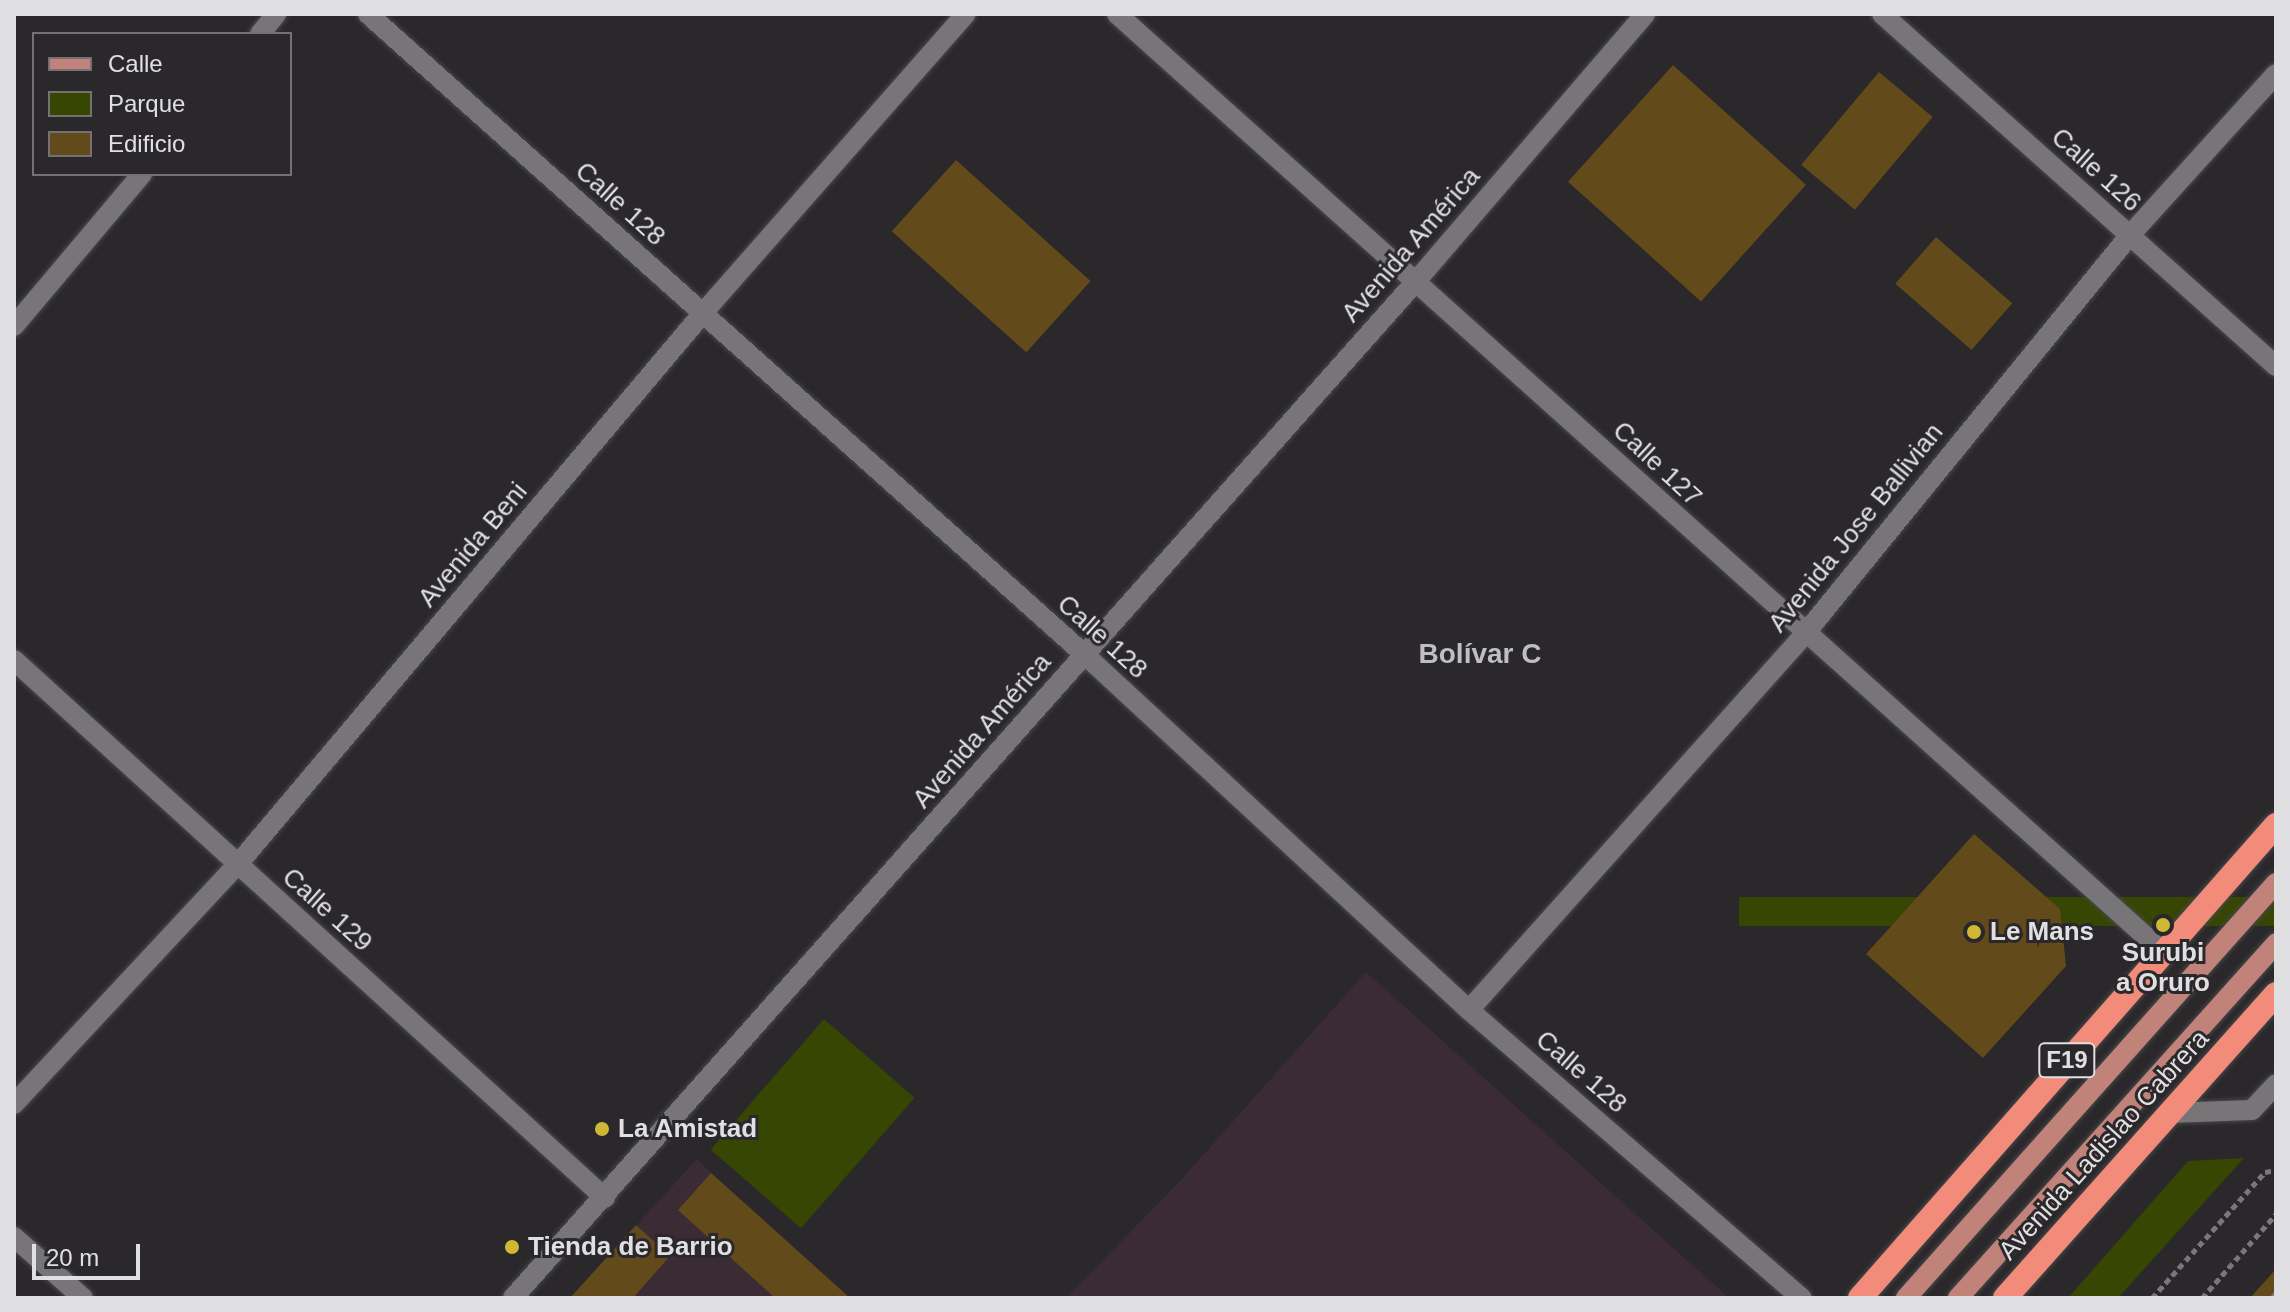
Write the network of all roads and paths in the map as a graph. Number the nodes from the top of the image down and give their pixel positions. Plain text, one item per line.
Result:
1 (276, 14) edge
2 (368, 14) edge
3 (966, 14) edge
4 (1117, 14) edge
5 (1645, 14) edge
6 (1882, 14) edge
7 (262, 32) edge
8 (2276, 74) edge
9 (140, 176) edge
10 (2130, 235) junction
11 (1418, 279) junction
12 (703, 313) junction
13 (14, 326) edge
14 (2276, 366) edge
15 (1804, 635) junction
16 (1084, 654) junction
17 (14, 660) edge
18 (2276, 825) edge
19 (238, 864) junction
20 (2276, 883) edge
21 (2276, 943) edge
22 (2163, 952) junction
23 (2276, 994) edge
24 (1469, 1010) junction
25 (2276, 1084) edge
26 (14, 1104) edge
27 (2169, 1113) junction
28 (2276, 1170) edge
29 (605, 1198) junction
30 (2276, 1214) edge
31 (14, 1237) edge
32 (2276, 1293) edge
33 (83, 1298) edge
34 (513, 1298) edge
35 (1802, 1298) edge
36 (1860, 1298) edge
37 (1906, 1298) edge
38 (1958, 1298) edge
39 (2005, 1298) edge
40 (2152, 1298) edge
41 (2202, 1298) edge
42 (2272, 1298) edge

1 - 7 street
2 - 12 street, Calle 128
3 - 12 street, Avenida Beni
4 - 11 street, Calle 127
5 - 11 street, Avenida América
6 - 10 street, Calle 126
8 - 10 street, Avenida Jose Ballivian
9 - 13 street
10 - 14 street, Calle 126
10 - 15 street, Avenida Jose Ballivian
11 - 15 street, Calle 127
11 - 16 street, Avenida América
12 - 16 street, Calle 128
12 - 19 street, Avenida Beni
15 - 22 street, Calle 127
15 - 24 street, Avenida Jose Ballivian
16 - 24 street, Calle 128
16 - 29 street, Avenida América
17 - 19 street, Calle 129
18 - 22 highway, F19
19 - 26 street, Avenida Beni
19 - 29 street, Calle 129
20 - 37 main road, Avenida Ladislao Cabrera / F19
21 - 38 main road, Avenida Ladislao Cabrera
22 - 36 highway, F19
23 - 27 highway, Avenida Ladislao Cabrera
24 - 35 street, Calle 128
25 - 27 street
27 - 39 highway, Avenida Ladislao Cabrera
28 - 40 path
29 - 34 street, Avenida América
30 - 41 path
31 - 33 street
32 - 42 path

